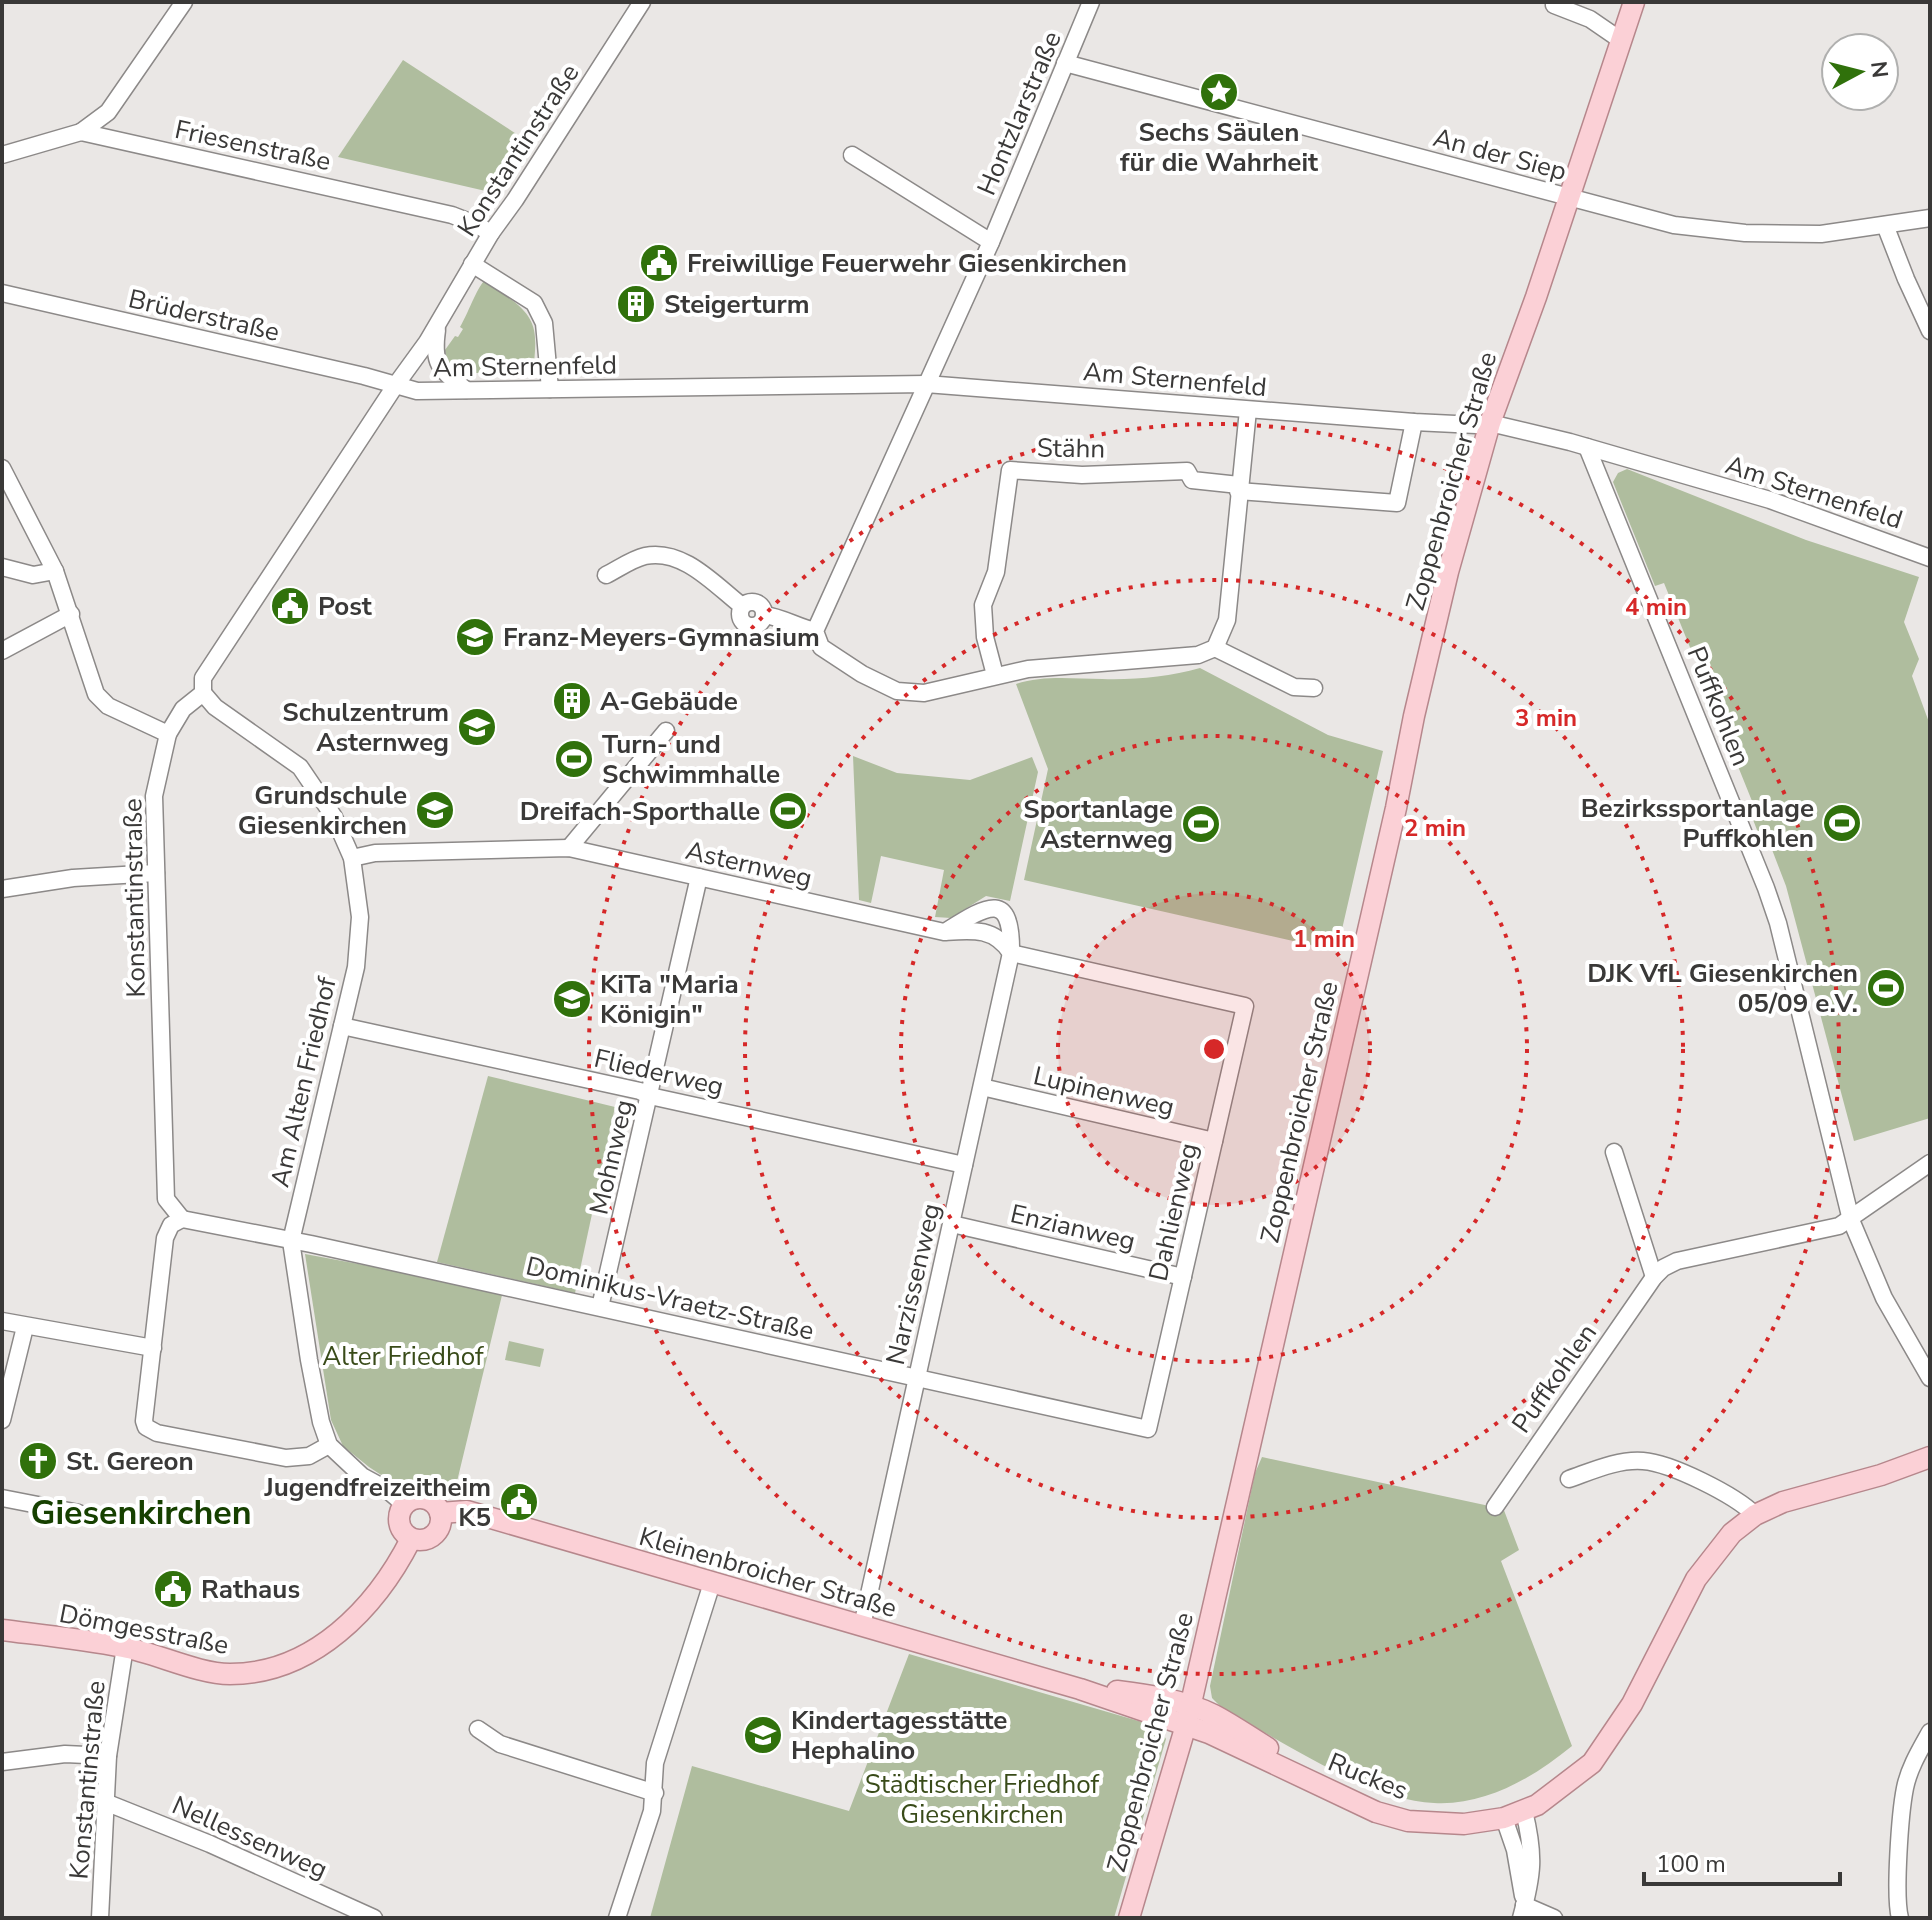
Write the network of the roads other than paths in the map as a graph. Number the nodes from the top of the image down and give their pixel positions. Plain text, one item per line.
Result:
1 (184, 2) edge
2 (642, 2) edge
3 (1091, 2) edge
4 (1634, 2) edge
5 (1557, 3) edge
6 (1622, 41) junction
7 (1065, 63) junction
8 (81, 132) junction
9 (2, 155) edge
10 (852, 155) dead end
11 (1568, 197) junction
12 (1930, 218) edge
13 (1885, 225) junction
14 (491, 233) junction
15 (991, 242) junction
16 (472, 264) junction
17 (2, 293) edge
18 (437, 326) junction
19 (1930, 331) edge
20 (926, 384) junction
21 (395, 386) junction
22 (550, 389) junction
23 (466, 390) junction
24 (1248, 410) junction
25 (1414, 422) junction
26 (1490, 423) junction
27 (1587, 447) junction
28 (2, 468) edge
29 (1239, 488) junction
30 (1930, 558) edge
31 (2, 567) edge
32 (55, 571) junction
33 (606, 575) dead end
34 (71, 614) junction
35 (815, 631) junction
36 (1215, 648) junction
37 (2, 651) edge
38 (995, 675) junction
39 (1314, 688) dead end
40 (203, 693) junction
41 (666, 731) dead end
42 (168, 734) junction
43 (569, 848) junction
44 (352, 858) junction
45 (156, 873) junction
46 (699, 877) junction
47 (2, 889) edge
48 (944, 932) junction
49 (1011, 953) junction
50 (1245, 1006) joint
51 (342, 1026) junction
52 (982, 1087) junction
53 (650, 1096) junction
54 (1214, 1141) junction
55 (1614, 1152) dead end
56 (1930, 1163) edge
57 (964, 1165) junction
58 (182, 1219) junction
59 (1851, 1220) junction
60 (952, 1224) junction
61 (291, 1241) junction
62 (1183, 1277) junction
63 (1654, 1277) junction
64 (600, 1307) junction
65 (2, 1321) edge
66 (25, 1327) junction
67 (153, 1348) junction
68 (916, 1377) junction
69 (1930, 1378) edge
70 (2, 1420) edge
71 (1148, 1429) joint
72 (329, 1445) junction
73 (1930, 1457) edge
74 (1569, 1479) dead end
75 (2, 1498) edge
76 (405, 1505) junction
77 (1495, 1507) dead end
78 (79, 1513) dead end
79 (440, 1513) junction
80 (1755, 1515) junction
81 (411, 1539) junction
82 (712, 1583) junction
83 (862, 1626) junction
84 (2, 1630) edge
85 (125, 1647) junction
86 (1188, 1715) junction
87 (478, 1729) dead end
88 (1930, 1732) edge
89 (108, 1756) junction
90 (2, 1762) edge
91 (655, 1793) junction
92 (105, 1802) junction
93 (1512, 1812) junction
94 (1522, 1912) edge
95 (100, 1918) edge
96 (374, 1918) edge
97 (617, 1918) edge
98 (1129, 1918) edge
99 (1554, 1918) edge
100 (1900, 1918) edge

1 - 8 street
2 - 14 street, Konstantinstraße
3 - 7 street, Hontzlarstraße
4 - 6 main road, Zoppenbroicher Straße
5 - 6 street
6 - 11 main road, Zoppenbroicher Straße
7 - 11 street, An der Siep
7 - 15 street, Hontzlarstraße
8 - 9 street, Friesenstraße
8 - 14 street, Friesenstraße
10 - 15 street, Hontzlarstraße
11 - 13 street, An der Siep
11 - 26 main road, Zoppenbroicher Straße
12 - 13 street, An der Siep
13 - 19 street
14 - 16 street, Konstantinstraße
15 - 20 street, Hontzlarstraße
16 - 18 street, Konstantinstraße
16 - 22 street
17 - 21 street, Brüderstraße
18 - 21 street, Konstantinstraße
18 - 23 street
20 - 22 street, Am Sternenfeld
20 - 24 street, Am Sternenfeld
20 - 35 street
21 - 23 street, Am Sternenfeld
21 - 40 street, Konstantinstraße
22 - 23 street, Am Sternenfeld
24 - 25 street, Am Sternenfeld
24 - 29 street
25 - 26 street, Am Sternenfeld
25 - 29 street
26 - 27 street, Am Sternenfeld
26 - 86 main road, Zoppenbroicher Straße
27 - 30 street, Am Sternenfeld
27 - 59 street, Puffkohlen
28 - 32 street
29 - 36 street
29 - 38 street, Stähn
31 - 32 street
32 - 34 street
33 - 35 street
34 - 37 street
34 - 42 street
35 - 38 street
36 - 38 street
36 - 39 street
40 - 42 street, Konstantinstraße
40 - 44 street, Am Alten Friedhof
41 - 43 street
42 - 45 street, Konstantinstraße
43 - 44 street, Asternweg
43 - 46 street, Asternweg
44 - 51 street, Am Alten Friedhof
45 - 47 street
45 - 58 street, Konstantinstraße
46 - 48 street, Asternweg
46 - 53 street, Mohnweg
48 - 49 street, Asternweg
48 - 49 street
49 - 50 street, Asternweg
49 - 52 street, Narzissenweg
50 - 54 street, Dahlienweg
51 - 53 street, Fliederweg
51 - 61 street, Am Alten Friedhof
52 - 54 street, Lupinenweg
52 - 57 street, Narzissenweg
53 - 57 street, Fliederweg
53 - 64 street, Mohnweg
54 - 62 street, Dahlienweg
55 - 63 street
56 - 59 street
57 - 60 street, Narzissenweg
58 - 61 street, Dominikus-Vraetz-Straße
58 - 67 street
59 - 63 street, Puffkohlen
59 - 69 street, Puffkohlen
60 - 62 street, Enzianweg
60 - 68 street, Narzissenweg
61 - 64 street, Dominikus-Vraetz-Straße
61 - 72 street, Am Alten Friedhof
62 - 71 street, Dahlienweg
63 - 77 street, Puffkohlen
64 - 68 street, Dominikus-Vraetz-Straße
65 - 66 street
66 - 67 street
66 - 70 street
67 - 72 street
68 - 71 street, Dominikus-Vraetz-Straße
68 - 83 street, Narzissenweg
72 - 76 street
73 - 80 main road, Ruckes
74 - 80 street
75 - 78 street
76 - 79 main road
76 - 81 main road
79 - 81 main road
79 - 82 main road, Kleinenbroicher Straße
80 - 93 main road, Ruckes
81 - 85 main road, Dömgesstraße
82 - 83 main road, Kleinenbroicher Straße
82 - 91 street
83 - 86 main road, Kleinenbroicher Straße
84 - 85 main road, Dömgesstraße
85 - 89 street, Konstantinstraße
86 - 93 main road, Ruckes
86 - 98 main road, Zoppenbroicher Straße
87 - 91 street
88 - 100 street
89 - 90 street
89 - 92 street, Konstantinstraße
91 - 97 street
92 - 95 street, Konstantinstraße
92 - 96 street, Nellessenweg
93 - 94 street
94 - 99 street

